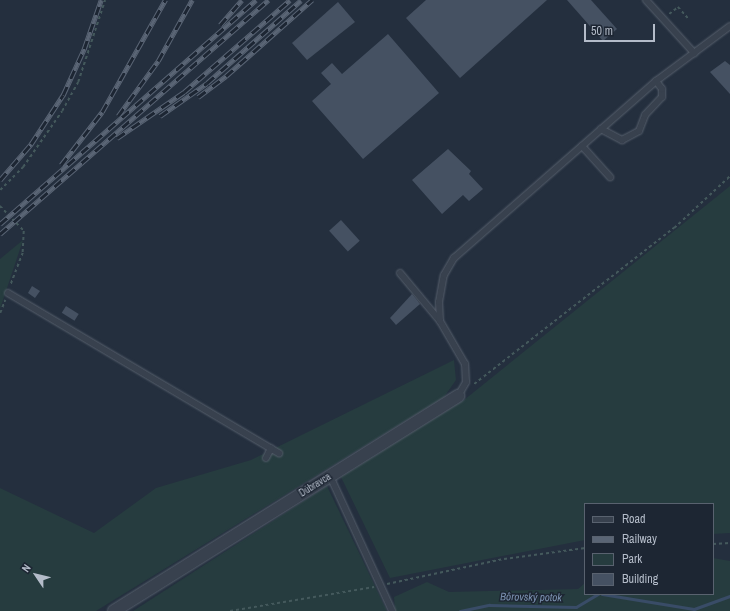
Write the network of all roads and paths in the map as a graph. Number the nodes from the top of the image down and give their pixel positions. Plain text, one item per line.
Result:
1 (105, 0) edge
2 (646, 0) edge
3 (688, 18) dead end
4 (663, 19) junction
5 (730, 26) edge
6 (694, 53) junction
7 (656, 81) junction
8 (601, 130) junction
9 (582, 146) junction
10 (730, 176) edge
11 (610, 177) dead end
12 (0, 190) edge
13 (0, 206) edge
14 (400, 273) dead end
15 (8, 293) junction
16 (0, 313) edge
17 (440, 321) junction
18 (458, 396) junction
19 (271, 448) junction
20 (279, 453) dead end
21 (266, 458) dead end
22 (330, 476) junction
23 (730, 543) edge
24 (714, 544) edge
25 (584, 548) edge
26 (382, 585) junction
27 (114, 611) edge
28 (230, 611) edge
29 (392, 611) edge

1 - 12 path
2 - 4 lane
3 - 4 path
4 - 6 lane
5 - 6 lane
6 - 7 lane
7 - 8 lane
7 - 8 lane
8 - 9 lane
9 - 11 lane
9 - 17 lane
10 - 18 path
13 - 15 path
14 - 17 lane
15 - 16 path
15 - 19 lane
17 - 18 lane
18 - 22 street, Dúbravca
19 - 20 lane
19 - 21 lane
22 - 26 lane
22 - 27 street, Dúbravca
23 - 24 path
25 - 26 path
26 - 28 path
26 - 29 lane

